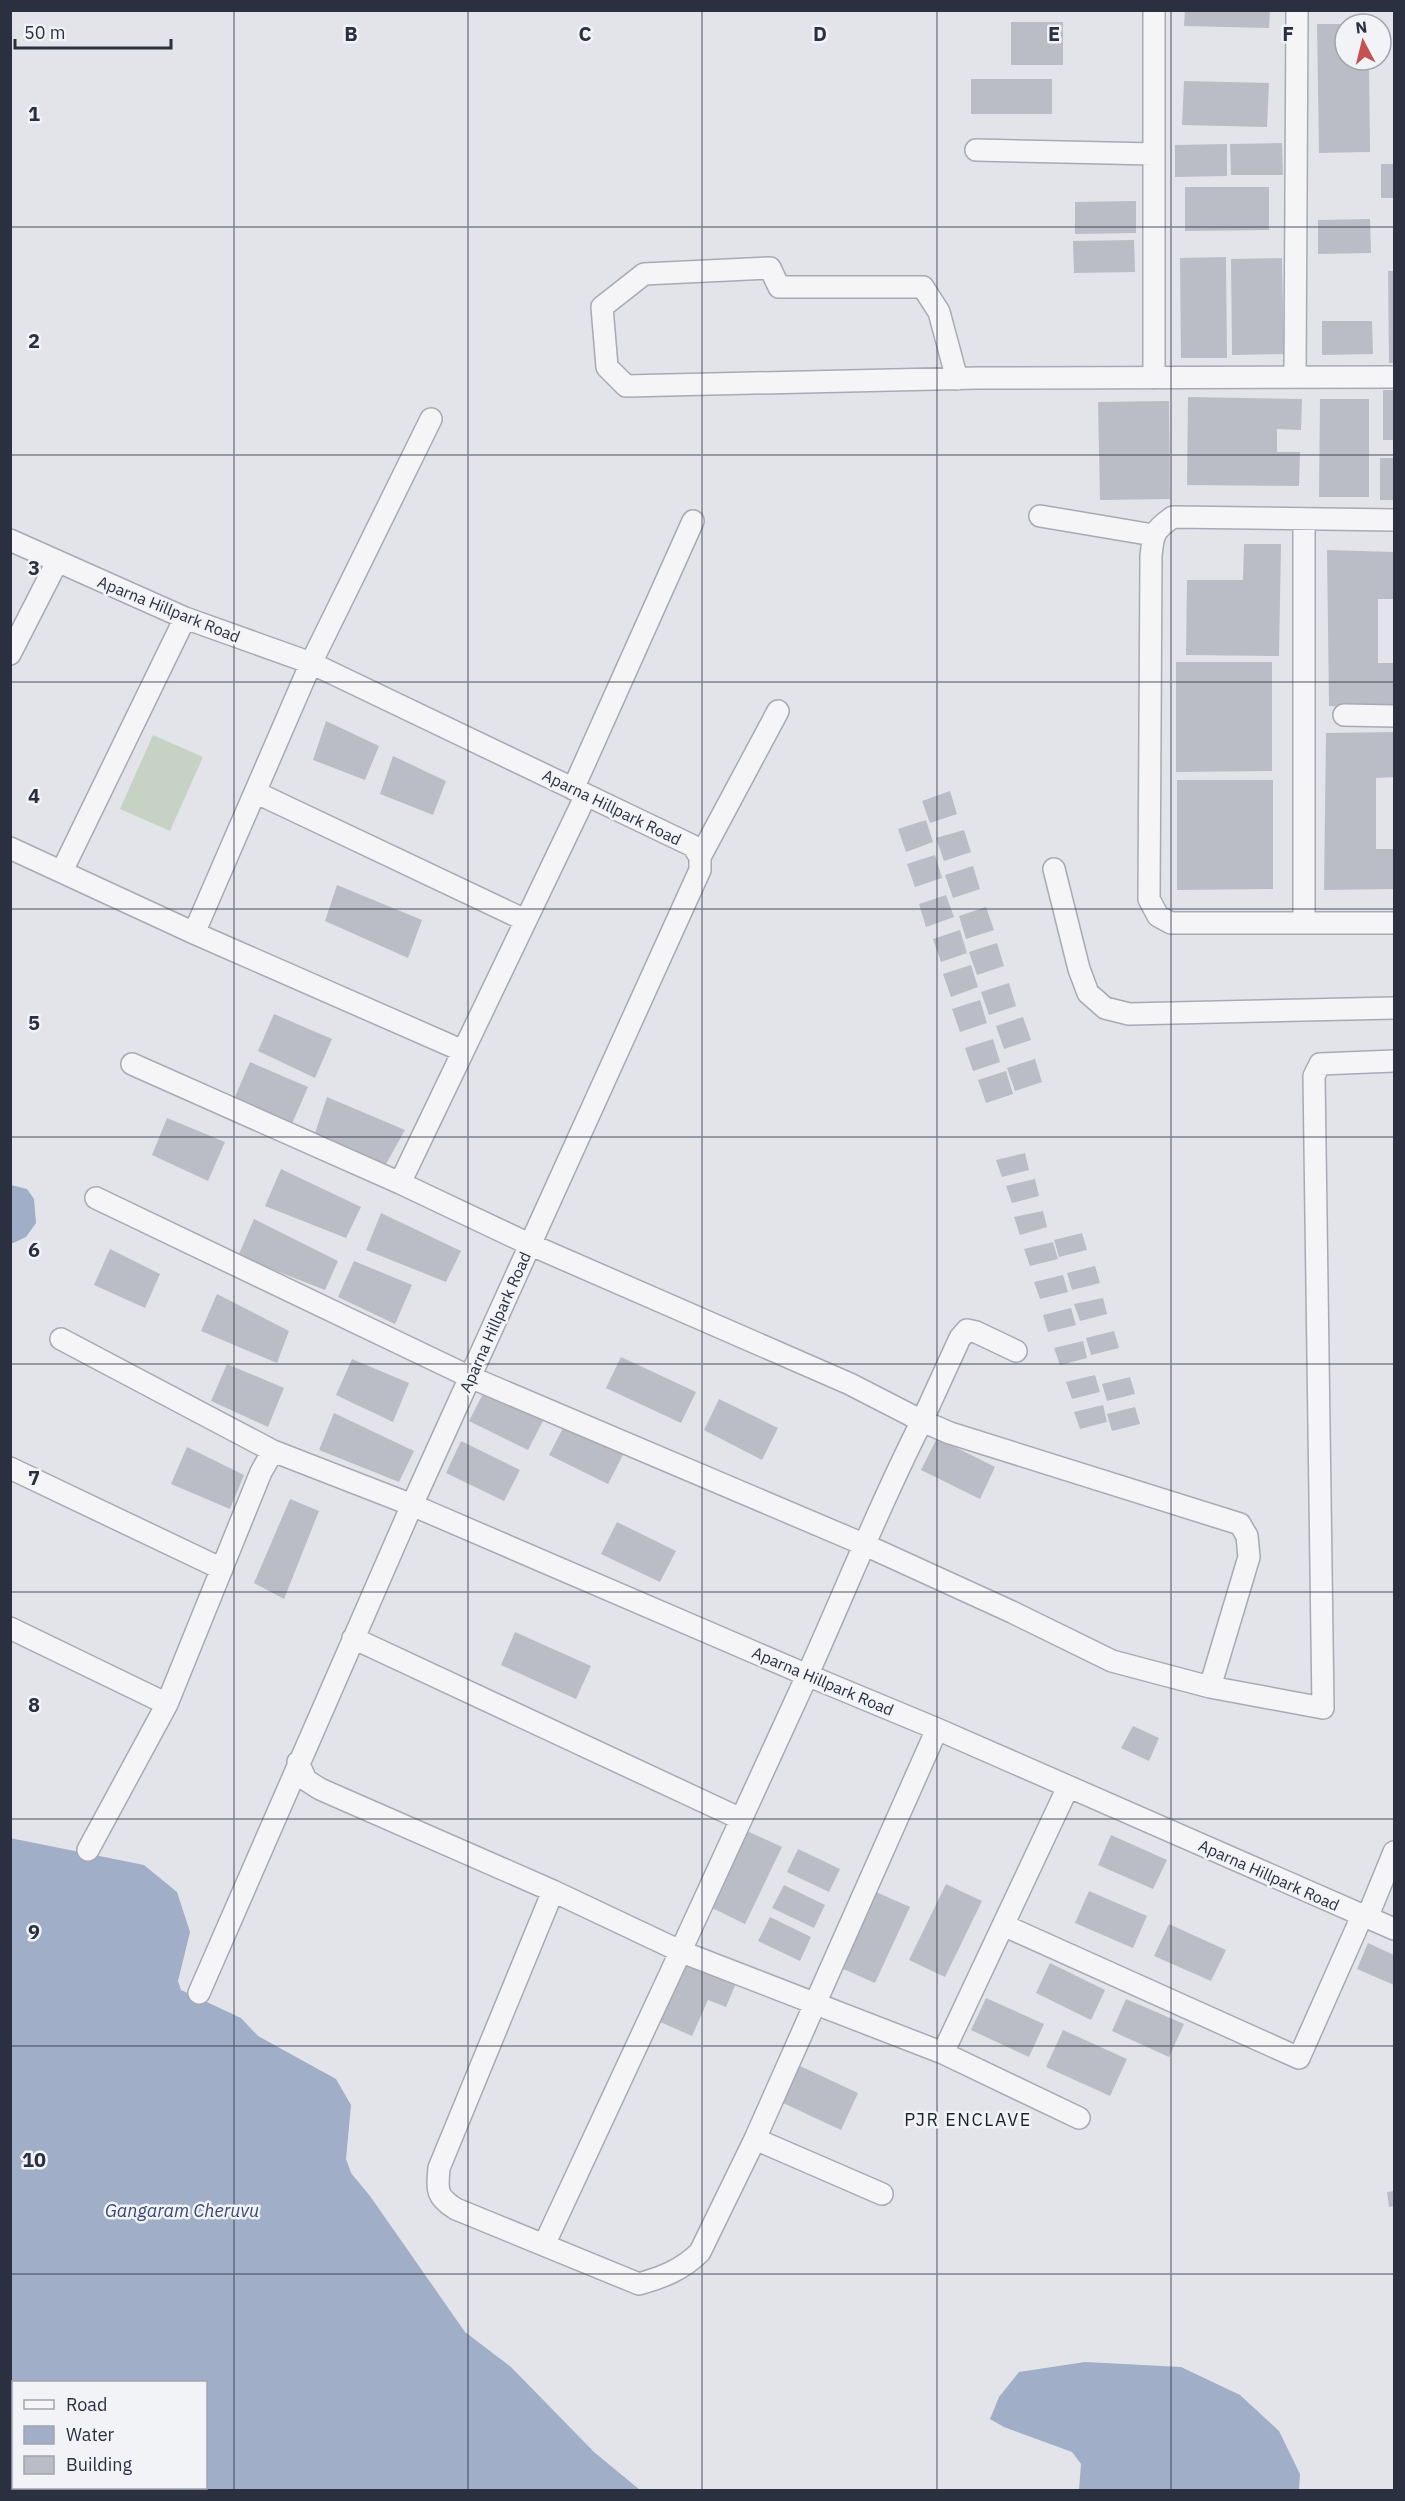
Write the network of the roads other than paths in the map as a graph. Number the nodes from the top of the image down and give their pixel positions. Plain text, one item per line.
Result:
1 (1154, 10) edge
2 (1297, 10) edge
3 (976, 150) dead end
4 (1154, 154) junction
5 (1295, 377) junction
6 (1395, 377) edge
7 (1154, 378) junction
8 (957, 379) junction
9 (431, 419) dead end
10 (1040, 516) dead end
11 (1304, 520) junction
12 (1395, 520) edge
13 (693, 521) dead end
14 (1153, 535) junction
15 (10, 540) edge
16 (57, 562) junction
17 (185, 618) junction
18 (10, 654) edge
19 (311, 663) junction
20 (778, 711) dead end
21 (1344, 715) dead end
22 (1395, 716) edge
23 (255, 792) junction
24 (580, 792) junction
25 (10, 848) edge
26 (700, 857) junction
27 (1054, 869) dead end
28 (62, 871) junction
29 (525, 920) junction
30 (1304, 923) junction
31 (1395, 923) edge
32 (194, 933) junction
33 (1395, 1008) edge
34 (463, 1051) junction
35 (1395, 1061) edge
36 (132, 1064) dead end
37 (400, 1183) junction
38 (96, 1198) dead end
39 (529, 1244) junction
40 (61, 1339) dead end
41 (1016, 1351) dead end
42 (470, 1377) junction
43 (922, 1421) junction
44 (273, 1451) junction
45 (10, 1468) edge
46 (412, 1505) junction
47 (863, 1544) junction
48 (222, 1569) junction
49 (10, 1628) edge
50 (353, 1638) junction
51 (807, 1675) junction
52 (1210, 1687) junction
53 (167, 1704) junction
54 (937, 1729) junction
55 (298, 1762) junction
56 (1068, 1786) junction
57 (741, 1820) junction
58 (88, 1850) dead end
59 (1395, 1852) edge
60 (553, 1891) junction
61 (1364, 1917) junction
62 (1003, 1925) junction
63 (1395, 1929) edge
64 (682, 1952) junction
65 (199, 1993) dead end
66 (814, 2002) junction
67 (943, 2053) junction
68 (1079, 2118) dead end
69 (754, 2139) junction
70 (882, 2194) dead end
71 (544, 2245) junction

1 - 4 street
2 - 5 street
3 - 4 street
4 - 7 street
5 - 6 street
5 - 7 street
7 - 8 street
8 - 8 street
9 - 19 street
10 - 14 street
11 - 12 street
11 - 14 street
11 - 30 street
13 - 24 street
14 - 30 street
15 - 16 street, Aparna Hillpark Road
16 - 17 street, Aparna Hillpark Road
16 - 18 street
17 - 19 street, Aparna Hillpark Road
17 - 28 street
19 - 23 street
19 - 24 street, Aparna Hillpark Road
20 - 26 street
21 - 22 street
23 - 29 street
23 - 32 street
24 - 26 street, Aparna Hillpark Road
24 - 29 street
25 - 28 street
26 - 39 street, Aparna Hillpark Road
27 - 33 street
28 - 32 street
29 - 34 street
30 - 31 street
32 - 34 street
34 - 37 street
35 - 52 street
36 - 37 street
37 - 39 street
38 - 42 street
39 - 42 street, Aparna Hillpark Road
39 - 43 street
40 - 44 street
41 - 43 street
42 - 46 street, Aparna Hillpark Road
42 - 47 street
43 - 47 street
43 - 52 street
44 - 46 street
44 - 48 street
45 - 48 street
46 - 50 street
46 - 51 street, Aparna Hillpark Road
47 - 51 street
47 - 52 street
48 - 53 street
49 - 53 street
50 - 55 street
50 - 57 street
51 - 54 street, Aparna Hillpark Road
51 - 57 street
53 - 58 street
54 - 56 street, Aparna Hillpark Road
54 - 66 street
55 - 60 street
55 - 65 street
56 - 61 street, Aparna Hillpark Road
56 - 62 street
57 - 64 street
59 - 61 street
60 - 64 street
60 - 71 street
61 - 62 street
61 - 63 street, Aparna Hillpark Road
62 - 67 street
64 - 66 street
64 - 71 street
66 - 67 street
66 - 69 street
67 - 68 street
69 - 70 street
69 - 71 street

